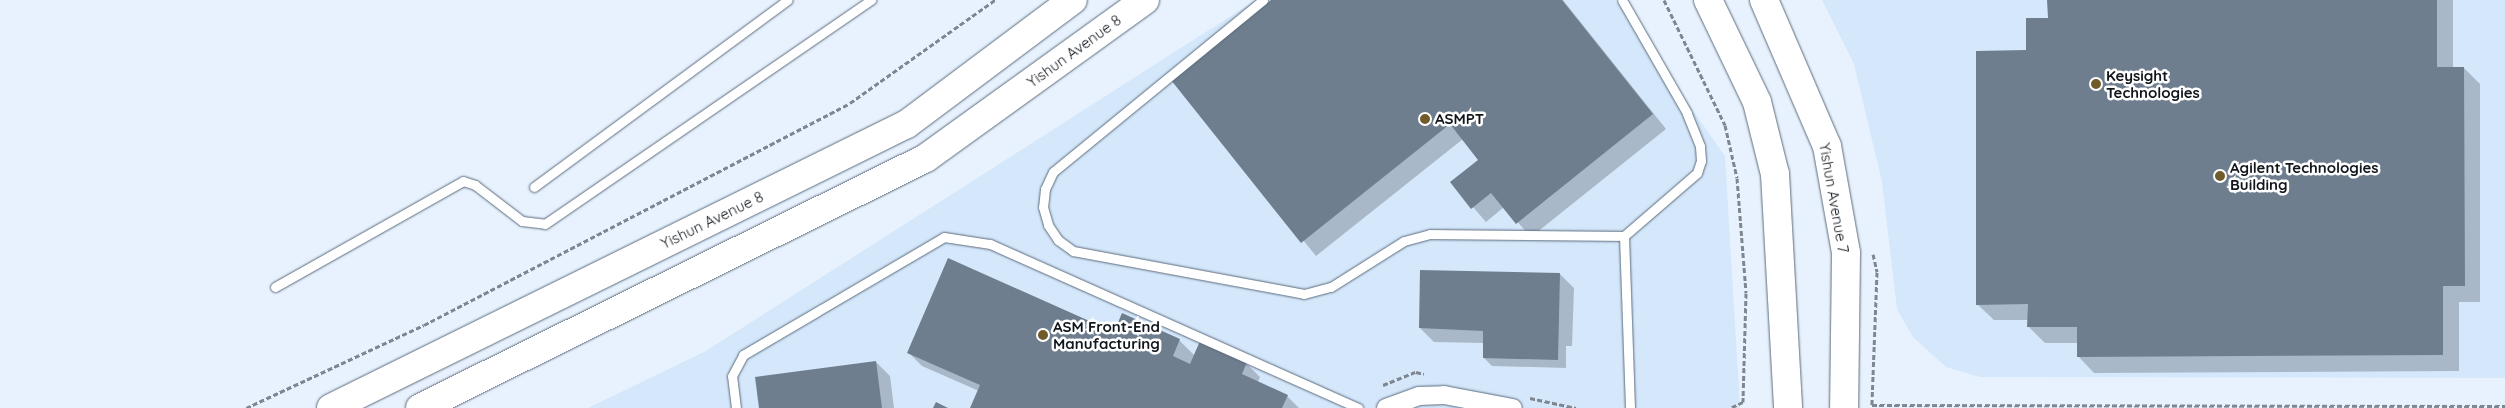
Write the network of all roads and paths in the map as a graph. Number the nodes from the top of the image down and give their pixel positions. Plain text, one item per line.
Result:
1 (788, 0) edge
2 (871, 0) edge
3 (995, 0) edge
4 (1073, 0) edge
5 (1145, 0) edge
6 (1263, 0) edge
7 (1622, 0) edge
8 (1664, 0) edge
9 (1708, 0) edge
10 (1764, 0) edge
11 (534, 187) dead end
12 (1624, 236) junction
13 (275, 287) dead end
14 (1872, 405) dead end
15 (2505, 406) edge
16 (246, 408) edge
17 (331, 408) edge
18 (420, 408) edge
19 (736, 408) edge
20 (1358, 408) edge
21 (1386, 408) edge
22 (1513, 408) edge
23 (1630, 408) edge
24 (1730, 408) edge
25 (1788, 408) edge
26 (1844, 408) edge

1 - 11 lane
2 - 13 lane
3 - 16 path
4 - 17 main road, Yishun Avenue 8
5 - 18 main road, Yishun Avenue 8
6 - 12 lane
7 - 12 lane
8 - 24 path
9 - 25 main road
10 - 26 main road, Yishun Avenue 7
12 - 23 lane
14 - 15 path
19 - 20 lane
21 - 22 street

